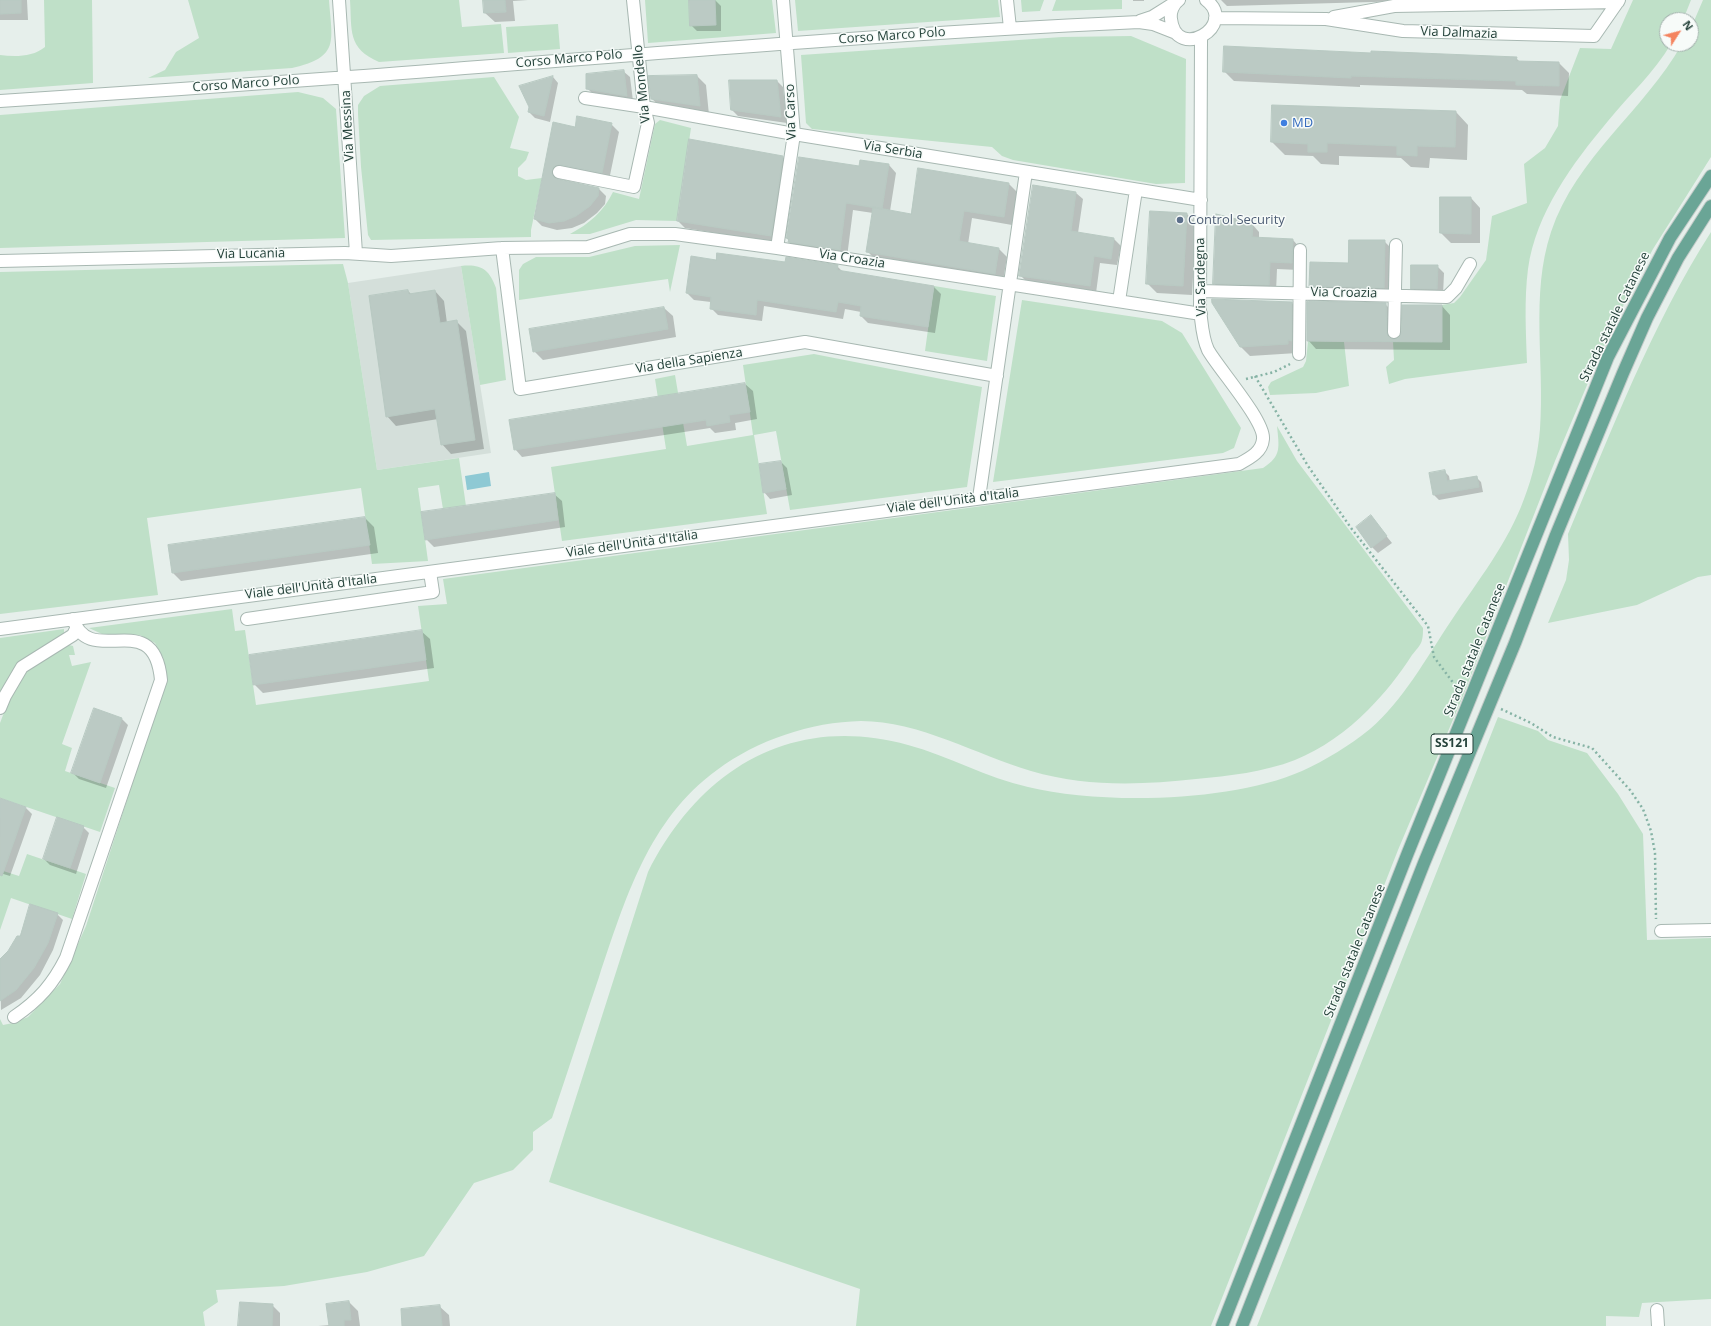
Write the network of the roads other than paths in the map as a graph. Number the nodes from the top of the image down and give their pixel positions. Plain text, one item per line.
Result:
1 (339, 0) edge
2 (633, 0) edge
3 (783, 0) edge
4 (1007, 0) edge
5 (1206, 0) edge
6 (1178, 1) edge
7 (1618, 1) edge
8 (1215, 18) junction
9 (1326, 19) junction
10 (1139, 22) junction
11 (1010, 28) junction
12 (1176, 33) junction
13 (1201, 38) junction
14 (787, 43) junction
15 (639, 54) junction
16 (345, 77) junction
17 (585, 98) dead end
18 (0, 101) edge
19 (644, 106) junction
20 (794, 134) junction
21 (559, 172) dead end
22 (1026, 172) junction
23 (1711, 172) edge
24 (1711, 176) edge
25 (1703, 187) junction
26 (1136, 190) junction
27 (1201, 200) junction
28 (1711, 206) edge
29 (1396, 245) dead end
30 (502, 248) junction
31 (777, 248) junction
32 (1300, 250) dead end
33 (356, 253) junction
34 (0, 261) edge
35 (1470, 264) dead end
36 (1010, 284) junction
37 (1200, 291) junction
38 (1300, 293) junction
39 (1395, 294) junction
40 (1119, 301) junction
41 (1201, 314) junction
42 (1394, 332) dead end
43 (1299, 354) road end
44 (997, 376) junction
45 (1260, 449) joint
46 (979, 498) junction
47 (430, 572) junction
48 (247, 619) dead end
49 (75, 624) junction
50 (0, 629) edge
51 (0, 708) edge
52 (1711, 930) edge
53 (1661, 931) road end
54 (14, 1017) dead end
55 (1657, 1310) dead end
56 (1222, 1326) edge
57 (1242, 1326) edge
58 (1658, 1326) edge

1 - 16 street, Via Messina
2 - 15 street, Via Mondello
3 - 14 street, Via Carso
4 - 11 street
5 - 8 street
6 - 10 street
6 - 12 street
7 - 9 street, Via Dalmazia
7 - 9 street, Via Dalmazia
8 - 9 street, Via Dalmazia
8 - 13 street
10 - 11 street, Corso Marco Polo
10 - 12 street
11 - 14 street, Corso Marco Polo
12 - 13 street
13 - 27 street, Via Sardegna
14 - 15 street, Corso Marco Polo
14 - 20 street, Via Carso
15 - 16 street, Corso Marco Polo
15 - 19 street, Via Mondello
16 - 18 street, Corso Marco Polo
16 - 33 street, Via Messina
17 - 19 street, Via Serbia
19 - 20 street, Via Serbia
19 - 21 street, Via Mondello
20 - 22 street, Via Serbia
20 - 31 street, Via Carso
22 - 26 street, Via Serbia
22 - 36 street
23 - 25 main road
24 - 25 main road, Strada statale Catanese / SS121
25 - 56 main road, Strada statale Catanese / SS121
26 - 27 street, Via Serbia
26 - 40 street
27 - 37 street, Via Sardegna
28 - 57 main road, SS121
29 - 39 street
30 - 31 street, Via Croazia
30 - 33 street, Via Lucania
30 - 44 street, Via della Sapienza
31 - 36 street, Via Croazia
32 - 38 street
33 - 34 street, Via Lucania
35 - 39 street, Via Croazia
36 - 40 street, Via Croazia
36 - 44 street
37 - 38 street, Via Croazia
37 - 41 street, Via Sardegna
38 - 39 street, Via Croazia
38 - 43 street
39 - 42 street
40 - 41 street, Via Croazia
41 - 45 street, Via Sardegna
44 - 46 street
45 - 46 street, Viale dell'Unità d'Italia
46 - 47 street, Viale dell'Unità d'Italia
47 - 48 street
47 - 49 street, Viale dell'Unità d'Italia
49 - 50 street, Viale dell'Unità d'Italia
49 - 51 street
49 - 54 street
52 - 53 street
55 - 58 street

